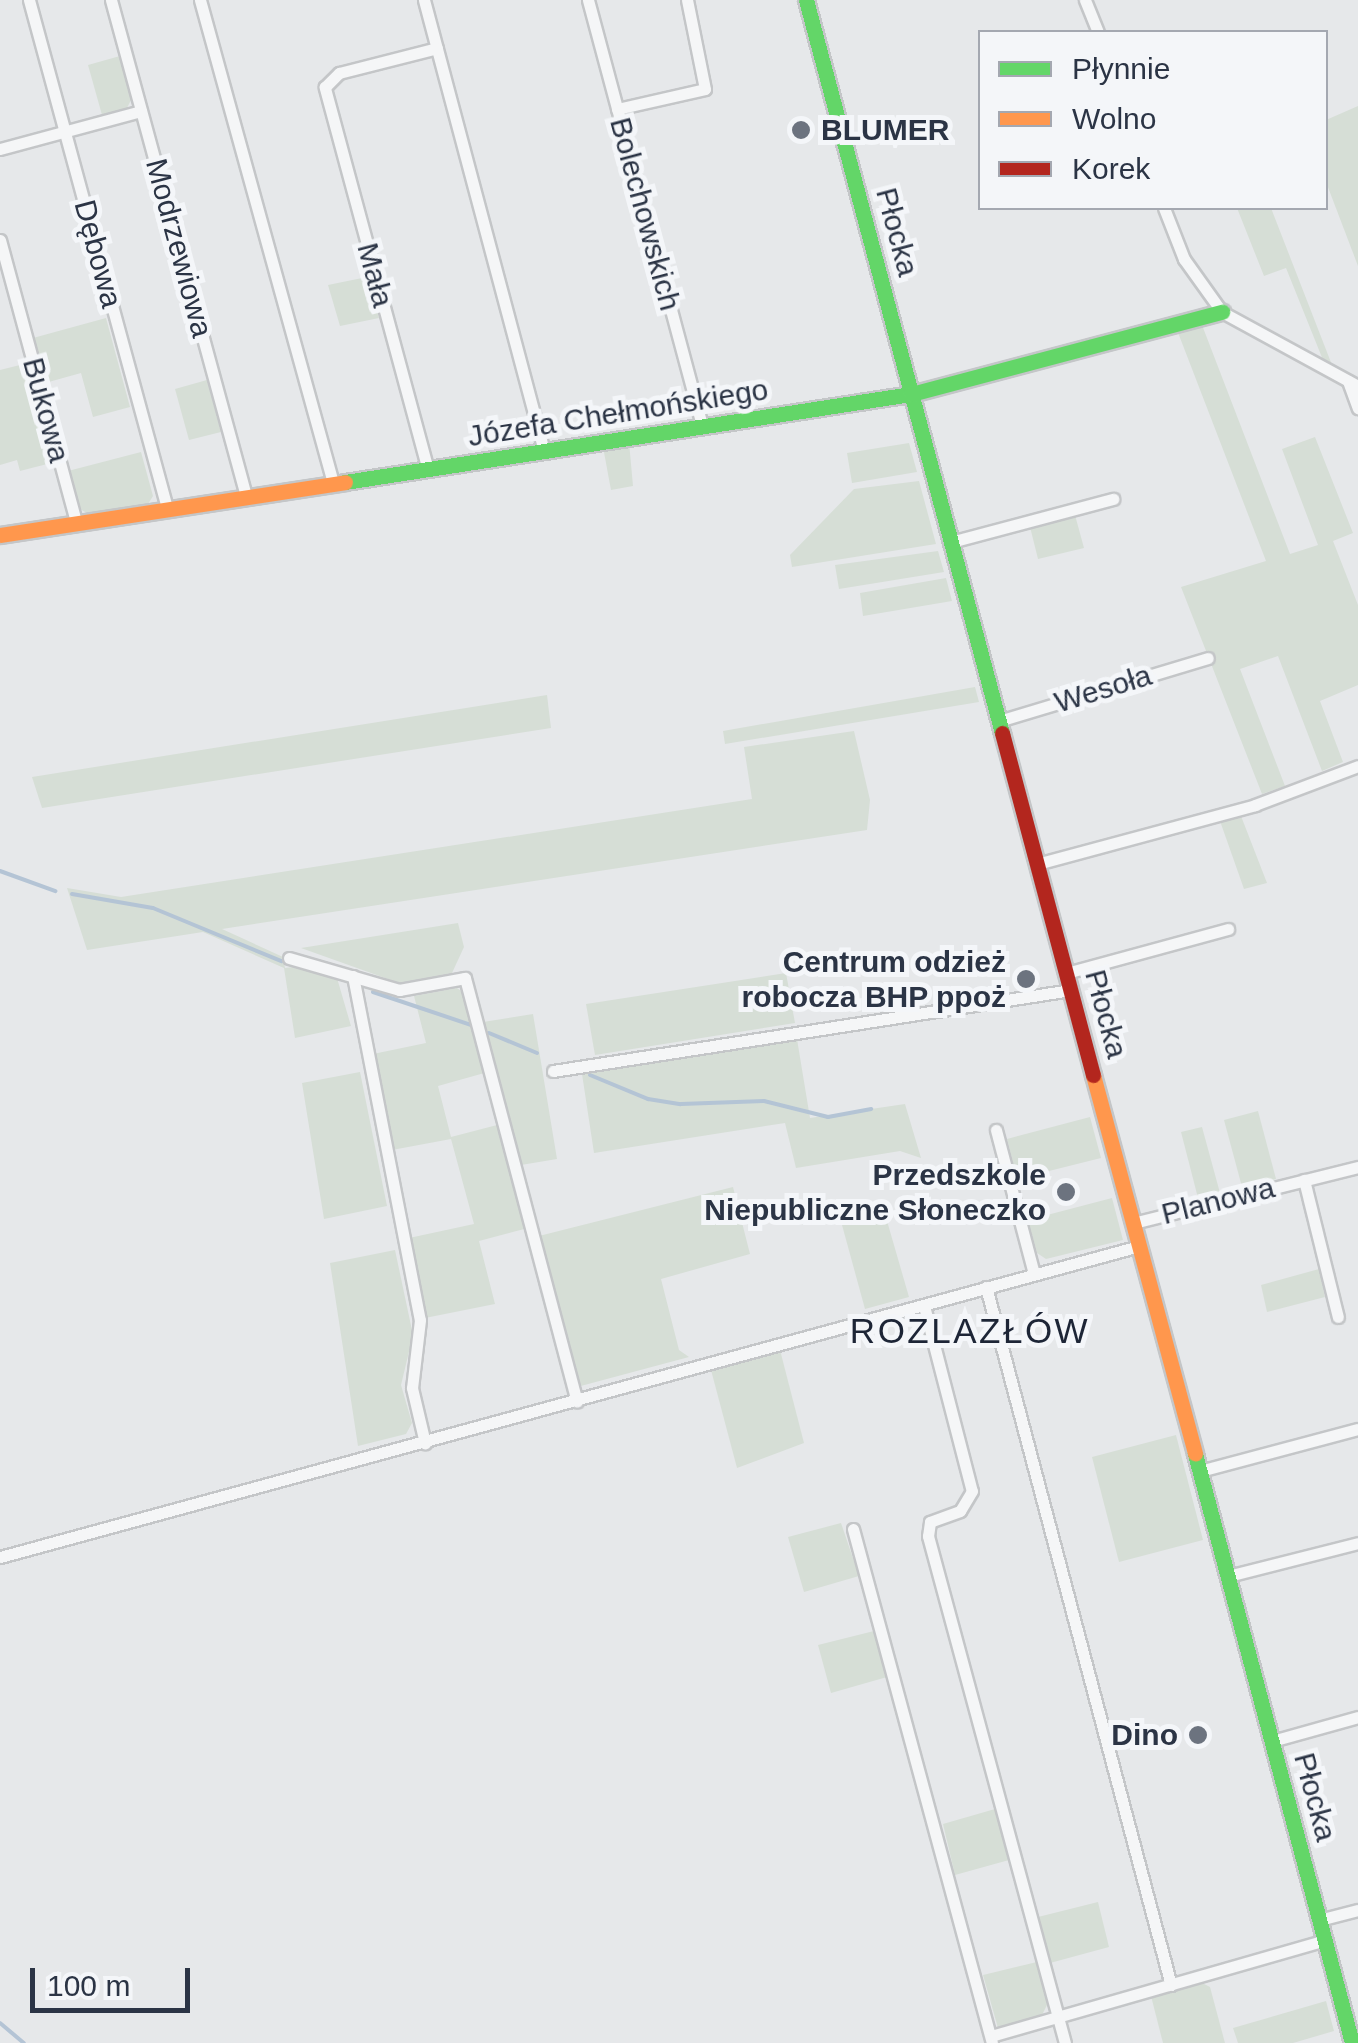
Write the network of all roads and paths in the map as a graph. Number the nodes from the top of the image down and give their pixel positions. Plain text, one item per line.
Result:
1 (29, 0) edge
2 (111, 0) edge
3 (200, 0) edge
4 (208, 0) edge
5 (424, 0) edge
6 (588, 0) edge
7 (686, 0) edge
8 (806, 0) edge
9 (1085, 0) edge
10 (1097, 30) edge
11 (436, 48) junction
12 (617, 109) junction
13 (141, 111) junction
14 (65, 132) junction
15 (0, 148) edge
16 (1165, 210) edge
17 (0, 240) edge
18 (1222, 312) junction
19 (1353, 383) edge
20 (911, 394) junction
21 (1358, 408) edge
22 (703, 428) junction
23 (544, 452) junction
24 (428, 470) junction
25 (333, 483) junction
26 (246, 496) junction
27 (1114, 499) dead end
28 (167, 508) junction
29 (76, 522) junction
30 (0, 535) edge
31 (951, 542) junction
32 (1208, 658) dead end
33 (999, 720) junction
34 (1358, 766) edge
35 (1037, 864) junction
36 (1228, 929) dead end
37 (290, 958) dead end
38 (1066, 973) junction
39 (353, 976) junction
40 (1071, 990) junction
41 (552, 1071) dead end
42 (996, 1130) dead end
43 (1358, 1167) edge
44 (1304, 1180) junction
45 (1133, 1222) junction
46 (1140, 1246) junction
47 (1034, 1274) junction
48 (986, 1287) junction
49 (924, 1306) junction
50 (1338, 1317) dead end
51 (576, 1401) junction
52 (1358, 1430) edge
53 (426, 1442) junction
54 (1200, 1471) junction
55 (853, 1529) dead end
56 (1358, 1543) edge
57 (0, 1556) edge
58 (1228, 1576) junction
59 (1358, 1717) edge
60 (1272, 1740) junction
61 (1358, 1910) edge
62 (1320, 1920) junction
63 (1325, 1940) junction
64 (1171, 1985) junction
65 (1057, 2016) junction
66 (992, 2040) edge
67 (1065, 2043) edge
68 (1352, 2043) edge

1 - 14 street, Dębowa
2 - 13 street, Modrzewiowa
3 - 4 street
3 - 25 street
5 - 11 street
6 - 12 street, Bolechowskich
7 - 12 street
8 - 20 street, Płocka
9 - 10 street
11 - 23 street
11 - 24 street, Mała
12 - 22 street, Bolechowskich
13 - 14 street
13 - 26 street, Modrzewiowa
14 - 15 street
14 - 28 street, Dębowa
16 - 18 street
17 - 29 street, Bukowa
18 - 19 street
18 - 20 street, Józefa Chełmońskiego
19 - 21 street
20 - 22 street, Józefa Chełmońskiego
20 - 31 street, Płocka
22 - 23 street, Józefa Chełmońskiego
23 - 24 street, Józefa Chełmońskiego
24 - 25 street, Józefa Chełmońskiego
25 - 26 street, Józefa Chełmońskiego
26 - 28 street, Józefa Chełmońskiego
27 - 31 street
28 - 29 street, Józefa Chełmońskiego
29 - 30 street, Józefa Chełmońskiego
31 - 33 street, Płocka
32 - 33 street, Wesoła
33 - 35 street, Płocka
34 - 35 street
35 - 38 street, Płocka
36 - 38 street
37 - 39 street
38 - 40 street, Płocka
39 - 51 street
39 - 53 street
40 - 41 street
40 - 45 street, Płocka
42 - 47 street
43 - 44 street, Planowa
44 - 45 street, Planowa
44 - 50 street, Planowa
45 - 46 street, Płocka
46 - 47 street
46 - 54 street, Płocka
47 - 48 street
48 - 49 street
48 - 64 street
49 - 51 street
49 - 65 street
51 - 53 street
52 - 54 street
53 - 57 street
54 - 58 street, Płocka
55 - 66 street
56 - 58 street
58 - 60 street, Płocka
59 - 60 street
60 - 62 street, Płocka
61 - 62 street
62 - 63 street, Płocka
63 - 64 street
63 - 68 street, Płocka
64 - 65 street
65 - 66 street
65 - 67 street

